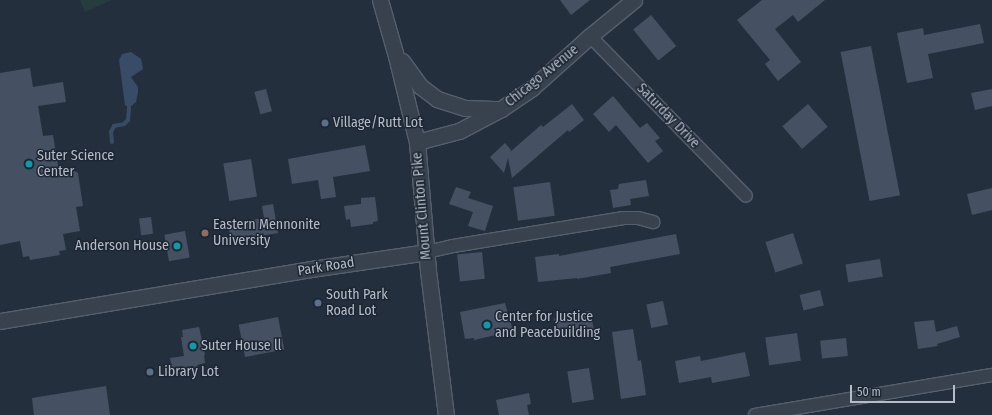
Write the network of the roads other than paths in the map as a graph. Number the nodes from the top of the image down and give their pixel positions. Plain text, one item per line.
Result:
1 (380, 0) edge
2 (634, 0) edge
3 (590, 36) junction
4 (392, 41) junction
5 (502, 109) junction
6 (417, 142) junction
7 (746, 196) dead end
8 (653, 222) dead end
9 (427, 252) junction
10 (0, 321) edge
11 (992, 375) edge
12 (446, 415) edge
13 (755, 415) edge

1 - 4 street, Mount Clinton Pike
2 - 3 street, Chicago Avenue
3 - 5 street, Chicago Avenue
3 - 7 street, Saturday Drive
4 - 5 street
4 - 6 street, Mount Clinton Pike
5 - 6 street, Chicago Avenue
6 - 9 street, Mount Clinton Pike
8 - 9 street, Park Road
9 - 10 street, Park Road
9 - 12 street, Mount Clinton Pike
11 - 13 street

